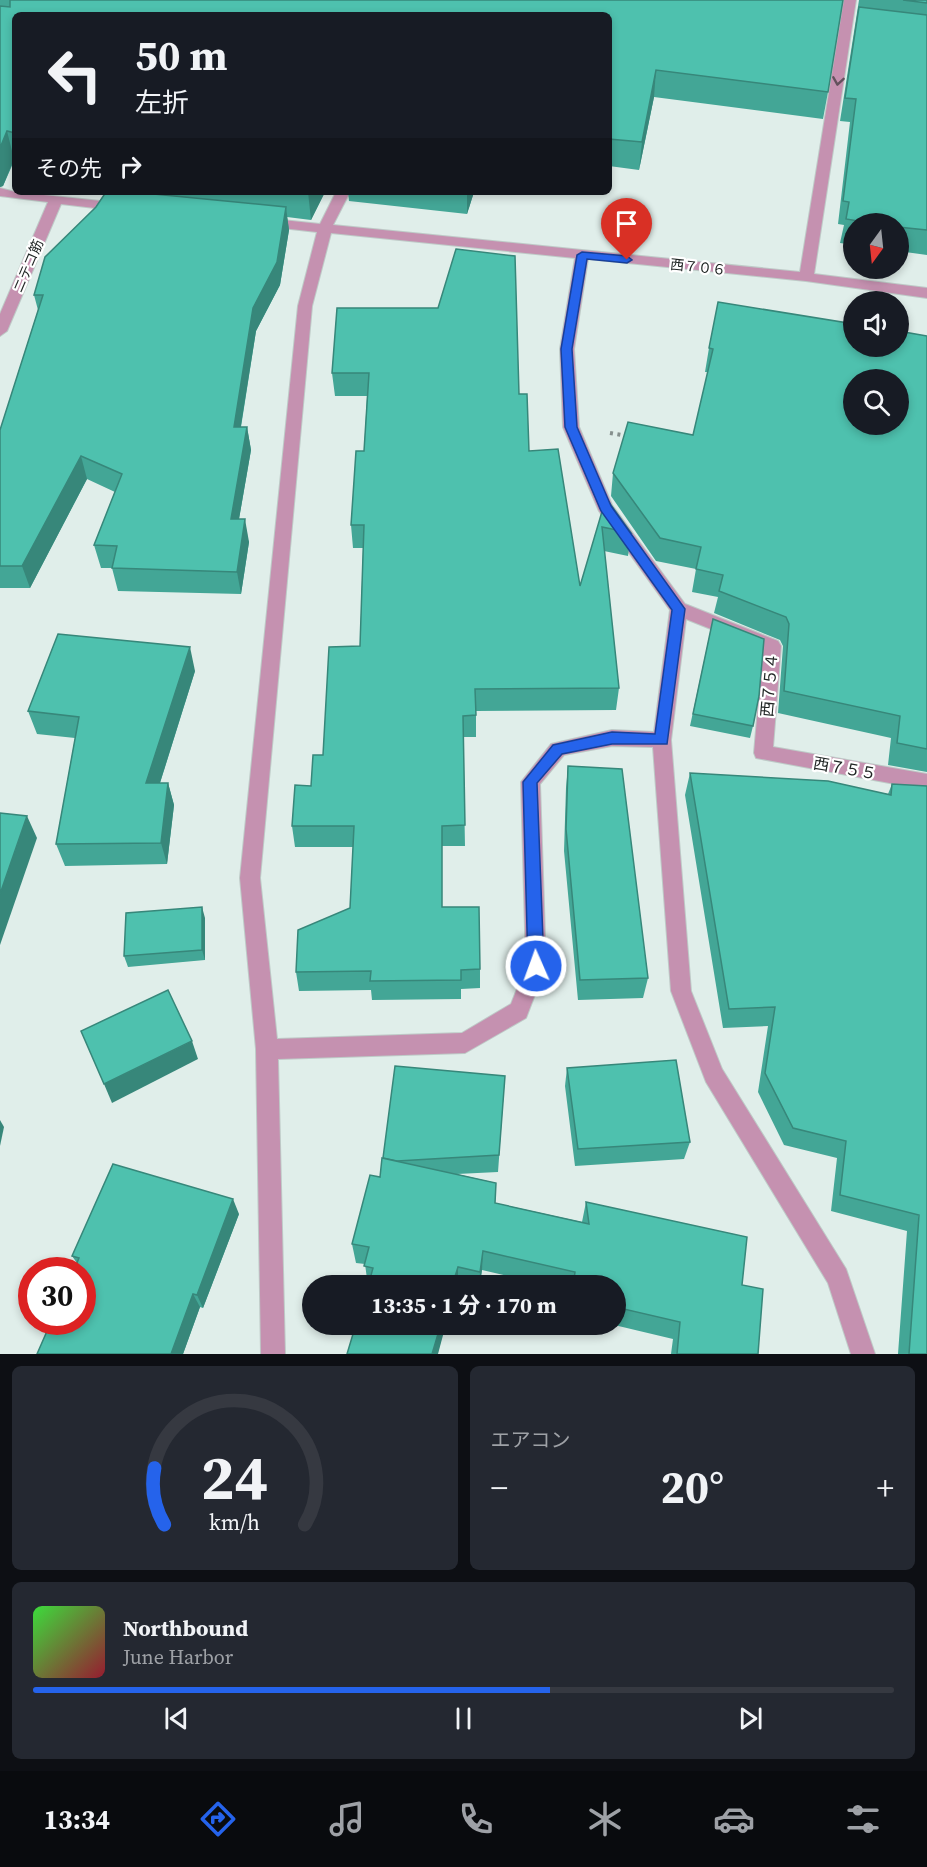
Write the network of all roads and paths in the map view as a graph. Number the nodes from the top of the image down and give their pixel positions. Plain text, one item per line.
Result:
1 (850, 0) edge
2 (21, 195) edge
3 (342, 195) edge
4 (75, 197) edge
5 (56, 200) junction
6 (129, 208) edge
7 (244, 220) edge
8 (325, 228) junction
9 (582, 255) junction
10 (806, 277) junction
11 (927, 292) edge
12 (0, 331) edge
13 (571, 427) junction
14 (628, 436) edge
15 (679, 609) junction
16 (662, 740) junction
17 (763, 753) joint
18 (927, 782) edge
19 (267, 1050) junction
20 (273, 1354) edge
21 (863, 1354) edge

1 -> 10 street
2 - 5 street
3 - 8 street
4 - 5 street
4 - 6 street
5 - 12 street, ニテコ筋
7 - 8 street, 西７０６
8 - 9 street, 西７０６
8 - 19 street
9 - 10 street, 西７０６
9 - 13 street
10 - 11 street, 西７０６
13 - 14 path
13 - 15 street
15 - 16 street
15 - 17 street, 西７５４
16 - 19 street
16 - 21 street
17 - 18 street, 西７５５
19 - 20 street

